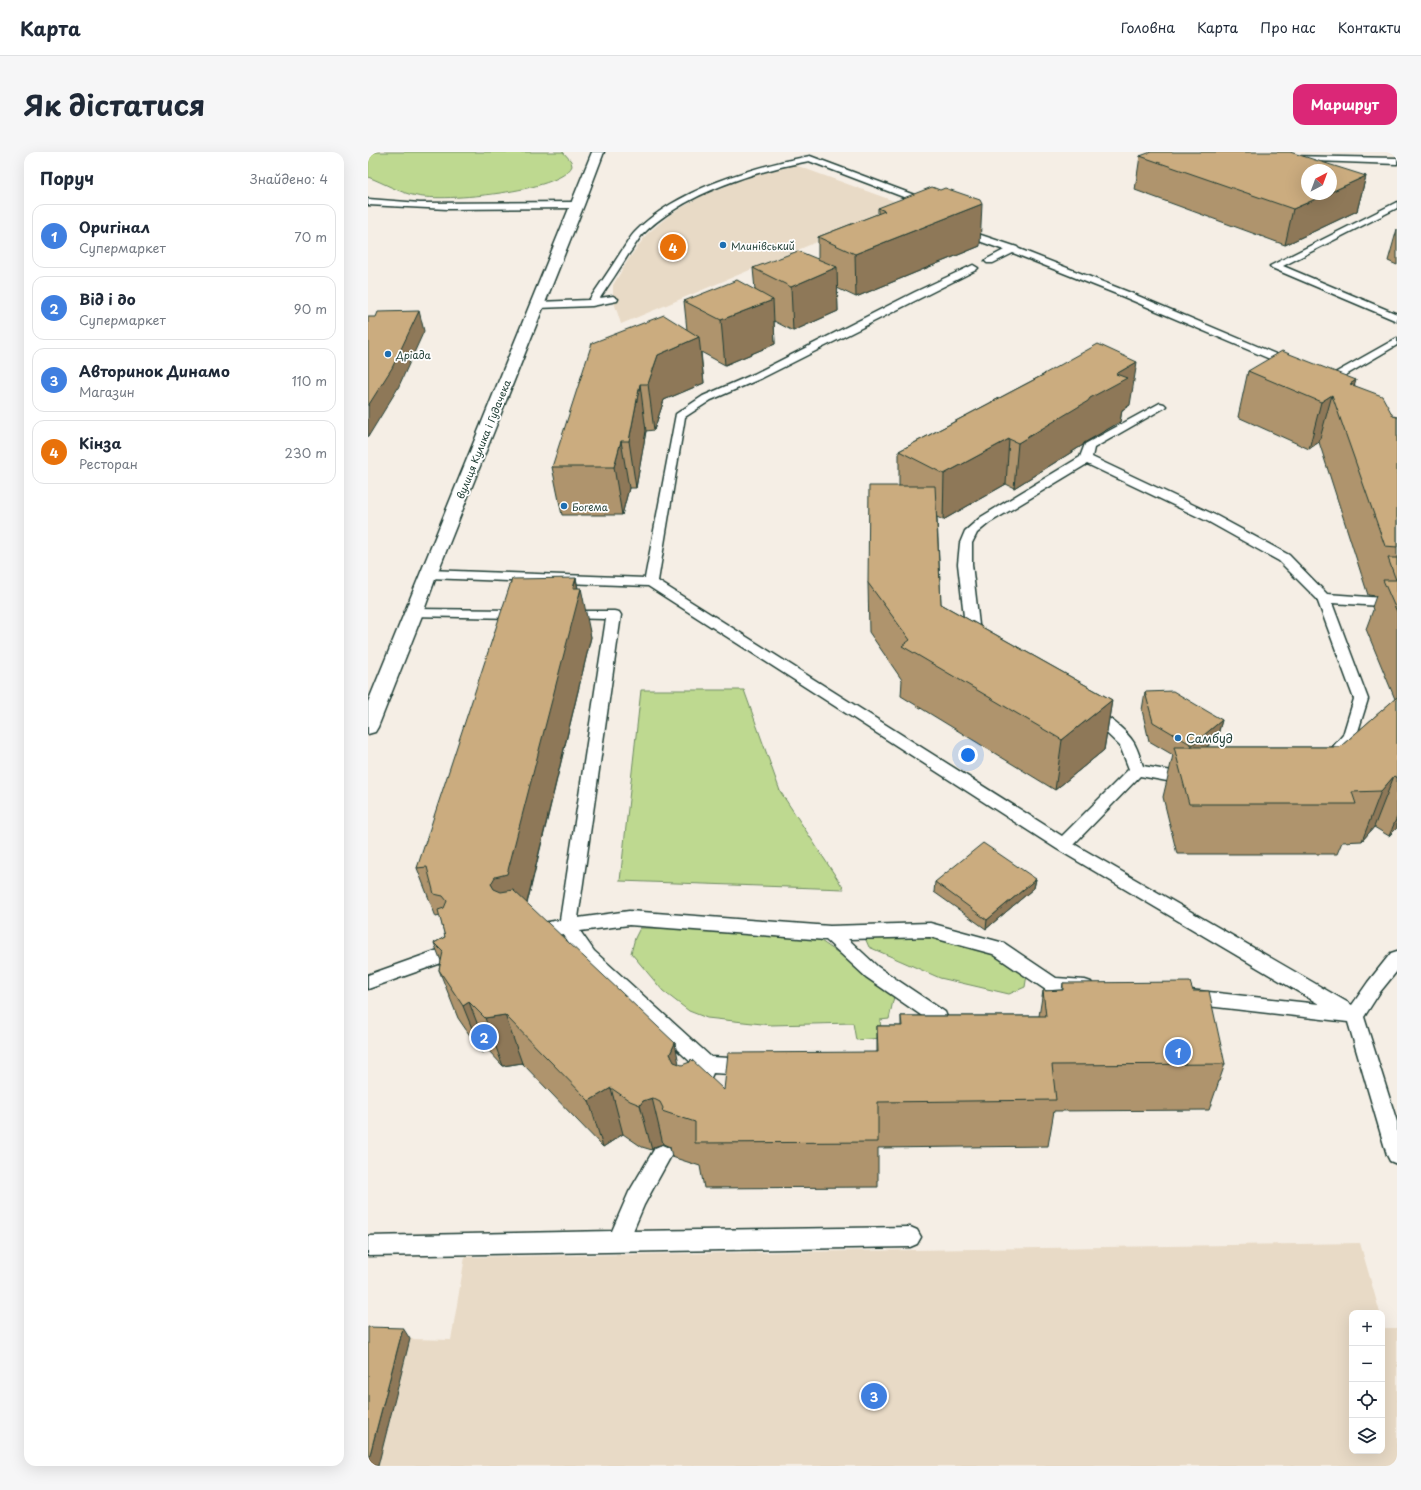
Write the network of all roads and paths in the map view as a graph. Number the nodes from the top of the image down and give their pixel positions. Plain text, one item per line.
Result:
1 (598, 152) edge
2 (1278, 157) edge
3 (1397, 161) edge
4 (368, 202) edge
5 (578, 205) junction
6 (1397, 205) edge
7 (936, 206) edge
8 (951, 227) edge
9 (1014, 249) junction
10 (990, 261) dead end
11 (973, 268) dead end
12 (613, 299) dead end
13 (592, 303) junction
14 (538, 305) junction
15 (1397, 318) edge
16 (1397, 341) edge
17 (1301, 368) edge
18 (1343, 388) edge
19 (1160, 406) dead end
20 (1086, 459) junction
21 (428, 574) junction
22 (652, 582) junction
23 (1322, 598) junction
24 (1397, 603) edge
25 (414, 613) junction
26 (534, 614) edge
27 (550, 615) edge
28 (990, 650) edge
29 (1080, 707) edge
30 (368, 727) edge
31 (1325, 764) edge
32 (1137, 770) junction
33 (1206, 782) edge
34 (1063, 845) junction
35 (568, 927) junction
36 (517, 932) edge
37 (830, 933) junction
38 (455, 951) edge
39 (1397, 958) edge
40 (368, 982) edge
41 (1105, 989) edge
42 (1173, 995) edge
43 (1355, 1016) junction
44 (938, 1017) edge
45 (707, 1065) junction
46 (769, 1068) edge
47 (690, 1101) edge
48 (662, 1154) edge
49 (1397, 1155) edge
50 (910, 1237) dead end
51 (618, 1241) junction
52 (368, 1246) edge

1 - 5 main road, вулиця Кулика і Гудачека
2 - 3 lane
4 - 5 lane
5 - 14 main road, вулиця Кулика і Гудачека
6 - 15 lane
7 - 13 lane
8 - 9 lane
9 - 10 lane
9 - 17 lane
11 - 22 lane
12 - 13 lane
13 - 14 lane
14 - 21 main road, вулиця Кулика і Гудачека
16 - 18 lane
19 - 20 lane
20 - 23 lane
20 - 28 lane
21 - 22 lane
21 - 25 main road, вулиця Кулика і Гудачека
22 - 34 lane
23 - 24 lane
23 - 31 lane
25 - 26 lane
25 - 30 main road, вулиця Кулика і Гудачека
27 - 35 lane
29 - 32 lane
32 - 33 lane
32 - 34 lane
34 - 43 lane
35 - 36 lane
35 - 37 lane
35 - 45 lane
37 - 41 lane
37 - 44 lane
38 - 40 lane
39 - 43 lane
42 - 43 lane
43 - 49 lane
45 - 46 lane
45 - 47 lane
48 - 51 lane
50 - 51 lane
51 - 52 lane

